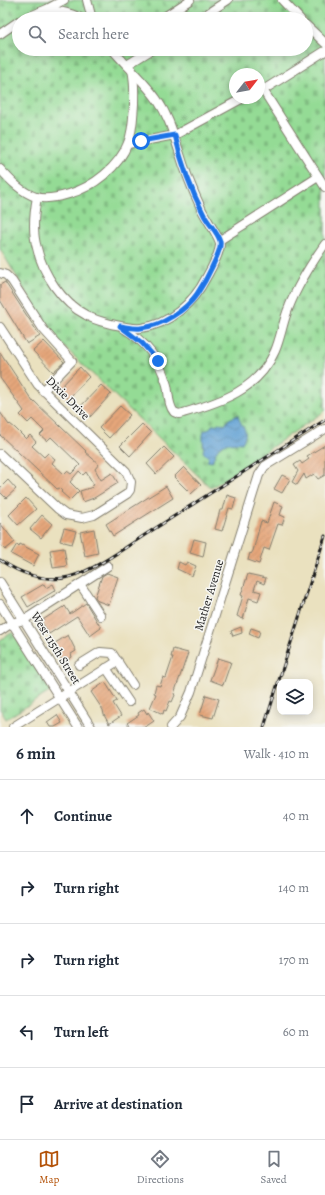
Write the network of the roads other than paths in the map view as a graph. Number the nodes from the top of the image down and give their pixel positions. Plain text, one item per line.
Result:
1 (64, 0) edge
2 (87, 0) edge
3 (190, 0) edge
4 (228, 0) edge
5 (282, 0) edge
6 (40, 12) joint
7 (64, 12) edge
8 (90, 12) edge
9 (171, 12) edge
10 (210, 12) edge
11 (293, 12) edge
12 (12, 26) edge
13 (313, 32) edge
14 (0, 34) edge
15 (325, 43) edge
16 (325, 51) edge
17 (119, 56) edge
18 (145, 56) edge
19 (130, 68) junction
20 (265, 88) edge
21 (265, 96) edge
22 (232, 104) edge
23 (175, 135) junction
24 (128, 144) junction
25 (0, 169) edge
26 (318, 177) junction
27 (325, 187) edge
28 (37, 197) junction
29 (220, 240) junction
30 (325, 244) edge
31 (0, 273) edge
32 (120, 326) junction
33 (0, 327) edge
34 (43, 391) junction
35 (325, 429) edge
36 (0, 454) edge
37 (108, 566) dead end
38 (0, 582) edge
39 (80, 584) junction
40 (0, 604) edge
41 (101, 616) dead end
42 (24, 620) junction
43 (12, 623) junction
44 (0, 630) edge
45 (118, 661) junction
46 (79, 665) dead end
47 (106, 668) junction
48 (133, 684) dead end
49 (69, 692) junction
50 (60, 698) junction
51 (129, 702) dead end
52 (13, 727) edge
53 (78, 727) edge
54 (91, 727) edge
55 (171, 727) edge

1 - 6 street
2 - 8 street
3 - 9 street
4 - 10 street
5 - 11 street
6 - 7 street
12 - 14 street
13 - 15 street
16 - 20 street
17 - 19 street
18 - 19 street
19 - 23 street
19 - 24 street
21 - 26 street
22 - 23 street
23 - 24 street
23 - 29 street
24 - 28 street
25 - 28 street
26 - 27 street
26 - 29 street
28 - 32 street
29 - 32 street
30 - 32 street
31 - 34 street
33 - 34 street, Dixie Drive
34 - 36 street, Dixie Drive
35 - 55 street, Mather Avenue
37 - 39 street
38 - 42 street, West 115th Street
39 - 41 street
39 - 42 street
40 - 43 street, West 115th Street
42 - 43 street
42 - 49 street, West 115th Street
43 - 44 street
43 - 50 street, West 115th Street
45 - 46 street
45 - 47 street
45 - 48 street
47 - 49 street
47 - 51 street
49 - 50 street
49 - 54 street, West 115th Street
50 - 52 street
50 - 53 street, West 115th Street

